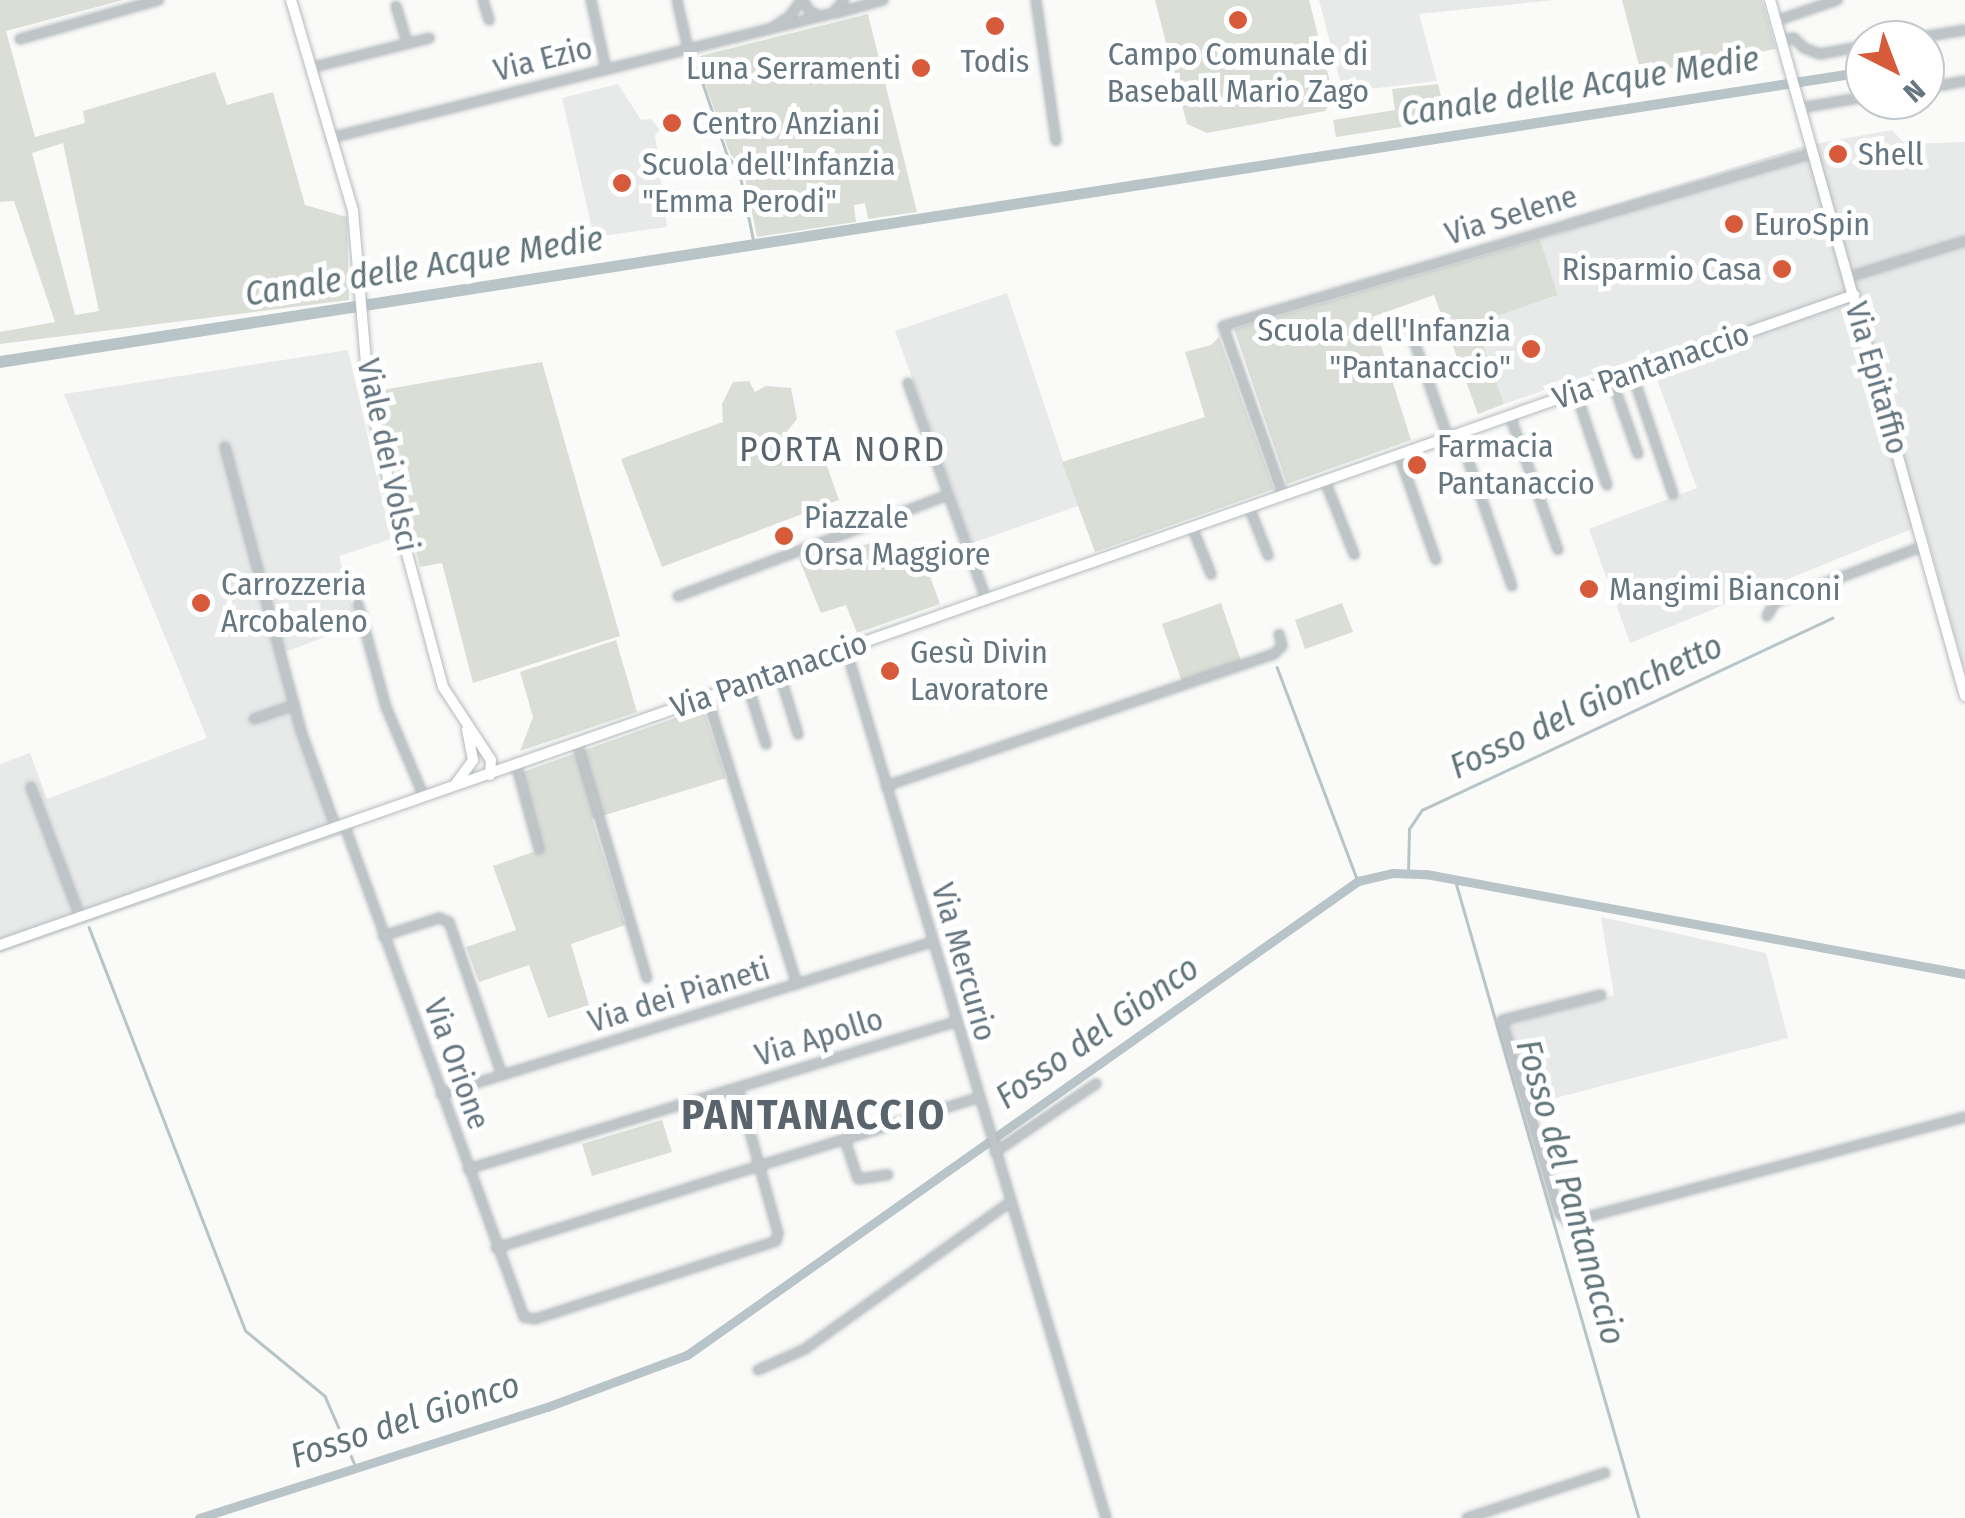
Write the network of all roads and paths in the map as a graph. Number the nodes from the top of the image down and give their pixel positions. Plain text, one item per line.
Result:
1 (159, 0) edge
2 (291, 0) edge
3 (483, 0) edge
4 (591, 0) edge
5 (677, 0) edge
6 (802, 0) edge
7 (844, 0) edge
8 (871, 0) edge
9 (882, 0) edge
10 (1036, 0) edge
11 (1770, 0) edge
12 (1837, 0) edge
13 (396, 6) dead end
14 (833, 14) junction
15 (820, 16) junction
16 (489, 20) dead end
17 (1776, 21) junction
18 (769, 29) junction
19 (20, 38) dead end
20 (429, 38) dead end
21 (1782, 40) junction
22 (407, 44) junction
23 (688, 49) junction
24 (1845, 50) edge
25 (310, 68) junction
26 (606, 69) junction
27 (1845, 99) edge
28 (1799, 104) junction
29 (330, 138) junction
30 (1056, 141) dead end
31 (1813, 154) junction
32 (1965, 241) edge
33 (1849, 278) junction
34 (1854, 296) junction
35 (1409, 327) dead end
36 (1632, 373) junction
37 (1612, 380) junction
38 (908, 383) dead end
39 (1576, 393) junction
40 (1644, 413) junction
41 (1510, 416) junction
42 (1627, 419) junction
43 (1454, 436) junction
44 (225, 447) dead end
45 (1638, 454) dead end
46 (1399, 455) junction
47 (1325, 481) junction
48 (1608, 485) dead end
49 (1673, 494) dead end
50 (948, 495) junction
51 (1283, 495) junction
52 (1249, 507) junction
53 (1192, 527) junction
54 (1924, 546) junction
55 (1558, 550) dead end
56 (1354, 554) dead end
57 (1268, 555) dead end
58 (1436, 560) dead end
59 (1211, 574) dead end
60 (1512, 586) dead end
61 (678, 596) dead end
62 (986, 599) junction
63 (358, 604) dead end
64 (1766, 616) dead end
65 (1279, 634) dead end
66 (846, 648) junction
67 (778, 672) junction
68 (747, 683) junction
69 (1965, 696) edge
70 (706, 697) junction
71 (295, 705) junction
72 (254, 718) dead end
73 (467, 728) junction
74 (798, 734) dead end
75 (578, 742) junction
76 (766, 744) dead end
77 (472, 764) junction
78 (516, 764) junction
79 (488, 768) junction
80 (455, 786) junction
81 (886, 786) junction
82 (31, 787) dead end
83 (424, 797) junction
84 (340, 826) junction
85 (539, 848) dead end
86 (80, 917) junction
87 (383, 936) junction
88 (932, 942) junction
89 (0, 945) edge
90 (647, 978) dead end
91 (797, 984) junction
92 (1601, 995) dead end
93 (956, 1022) junction
94 (502, 1076) junction
95 (1096, 1084) dead end
96 (738, 1089) junction
97 (441, 1094) junction
98 (977, 1098) junction
99 (1965, 1117) edge
100 (845, 1140) junction
101 (994, 1149) junction
102 (760, 1166) junction
103 (468, 1169) junction
104 (888, 1175) dead end
105 (1010, 1202) junction
106 (496, 1248) junction
107 (758, 1370) dead end
108 (1606, 1473) dead end
109 (1106, 1518) edge
110 (1466, 1518) edge

1 - 19 street
2 - 25 street, Viale dei Volsci
3 - 16 street
4 - 26 street
5 - 23 street
6 - 15 street
6 - 18 street, Via Ezio
7 - 14 street
8 - 9 street
9 - 14 street
10 - 30 street
11 - 17 street, Via Epitaffio
12 - 17 street
13 - 22 street
14 - 15 street, Via Ezio
15 - 18 street, Via Ezio
17 - 21 street, Via Epitaffio
18 - 23 street, Via Ezio
20 - 22 street
21 - 24 street
21 - 28 street, Via Epitaffio
22 - 25 street
23 - 26 street, Via Ezio
25 - 29 street, Viale dei Volsci
26 - 29 street, Via Ezio
27 - 28 street
28 - 31 street, Via Epitaffio
29 - 73 street, Viale dei Volsci
31 - 33 street, Via Epitaffio
31 - 51 street, Via Selene
32 - 33 street
33 - 34 street, Via Epitaffio
34 - 36 street, Via Pantanaccio
34 - 54 street, Via Epitaffio
35 - 43 street
36 - 37 street, Via Pantanaccio
36 - 40 street
37 - 39 street, Via Pantanaccio
37 - 42 street
38 - 50 street
39 - 41 street, Via Pantanaccio
39 - 48 street
40 - 42 street
40 - 49 street
41 - 43 street, Via Pantanaccio
41 - 55 street
42 - 45 street
43 - 46 street, Via Pantanaccio
43 - 60 street
44 - 71 street, Via Orione
46 - 47 street, Via Pantanaccio
46 - 58 street
47 - 51 street, Via Pantanaccio
47 - 56 street
50 - 61 street
50 - 62 street
51 - 52 street, Via Pantanaccio
52 - 53 street, Via Pantanaccio
52 - 57 street
53 - 59 street
53 - 62 street, Via Pantanaccio
54 - 64 street
54 - 69 street, Via Epitaffio
62 - 66 street, Via Pantanaccio
63 - 83 street
65 - 81 street
66 - 67 street, Via Pantanaccio
66 - 81 street, Via Mercurio
67 - 68 street, Via Pantanaccio
67 - 74 street
68 - 70 street, Via Pantanaccio
68 - 76 street
70 - 75 street, Via Pantanaccio
70 - 91 street
71 - 72 street
71 - 84 street, Via Orione
73 - 77 street, Viale dei Volsci
73 - 79 street, Viale dei Volsci
75 - 78 street, Via Pantanaccio
75 - 90 street
77 - 79 street
77 - 79 street
77 - 80 street, Via Pantanaccio
78 - 79 street, Via Pantanaccio
78 - 85 street
79 - 80 street, Via Pantanaccio
80 - 83 street, Via Pantanaccio
81 - 88 street, Via Mercurio
82 - 86 street
83 - 84 street, Via Pantanaccio
84 - 86 street, Via Pantanaccio
84 - 87 street, Via Orione
86 - 89 street, Via Pantanaccio
87 - 94 street
87 - 97 street, Via Orione
88 - 91 street, Via dei Pianeti
88 - 93 street, Via Mercurio
91 - 94 street, Via dei Pianeti
92 - 99 street
93 - 96 street, Via Apollo
93 - 98 street, Via Mercurio
94 - 97 street, Via dei Pianeti
95 - 101 street
96 - 102 street
96 - 103 street, Via Apollo
97 - 103 street, Via Orione
98 - 100 street
98 - 101 street, Via Mercurio
100 - 102 street
100 - 104 street
101 - 105 street, Via Mercurio
102 - 106 street
102 - 106 street, Via Orione
103 - 106 street, Via Orione
105 - 107 street
105 - 109 street, Via Mercurio
108 - 110 street

